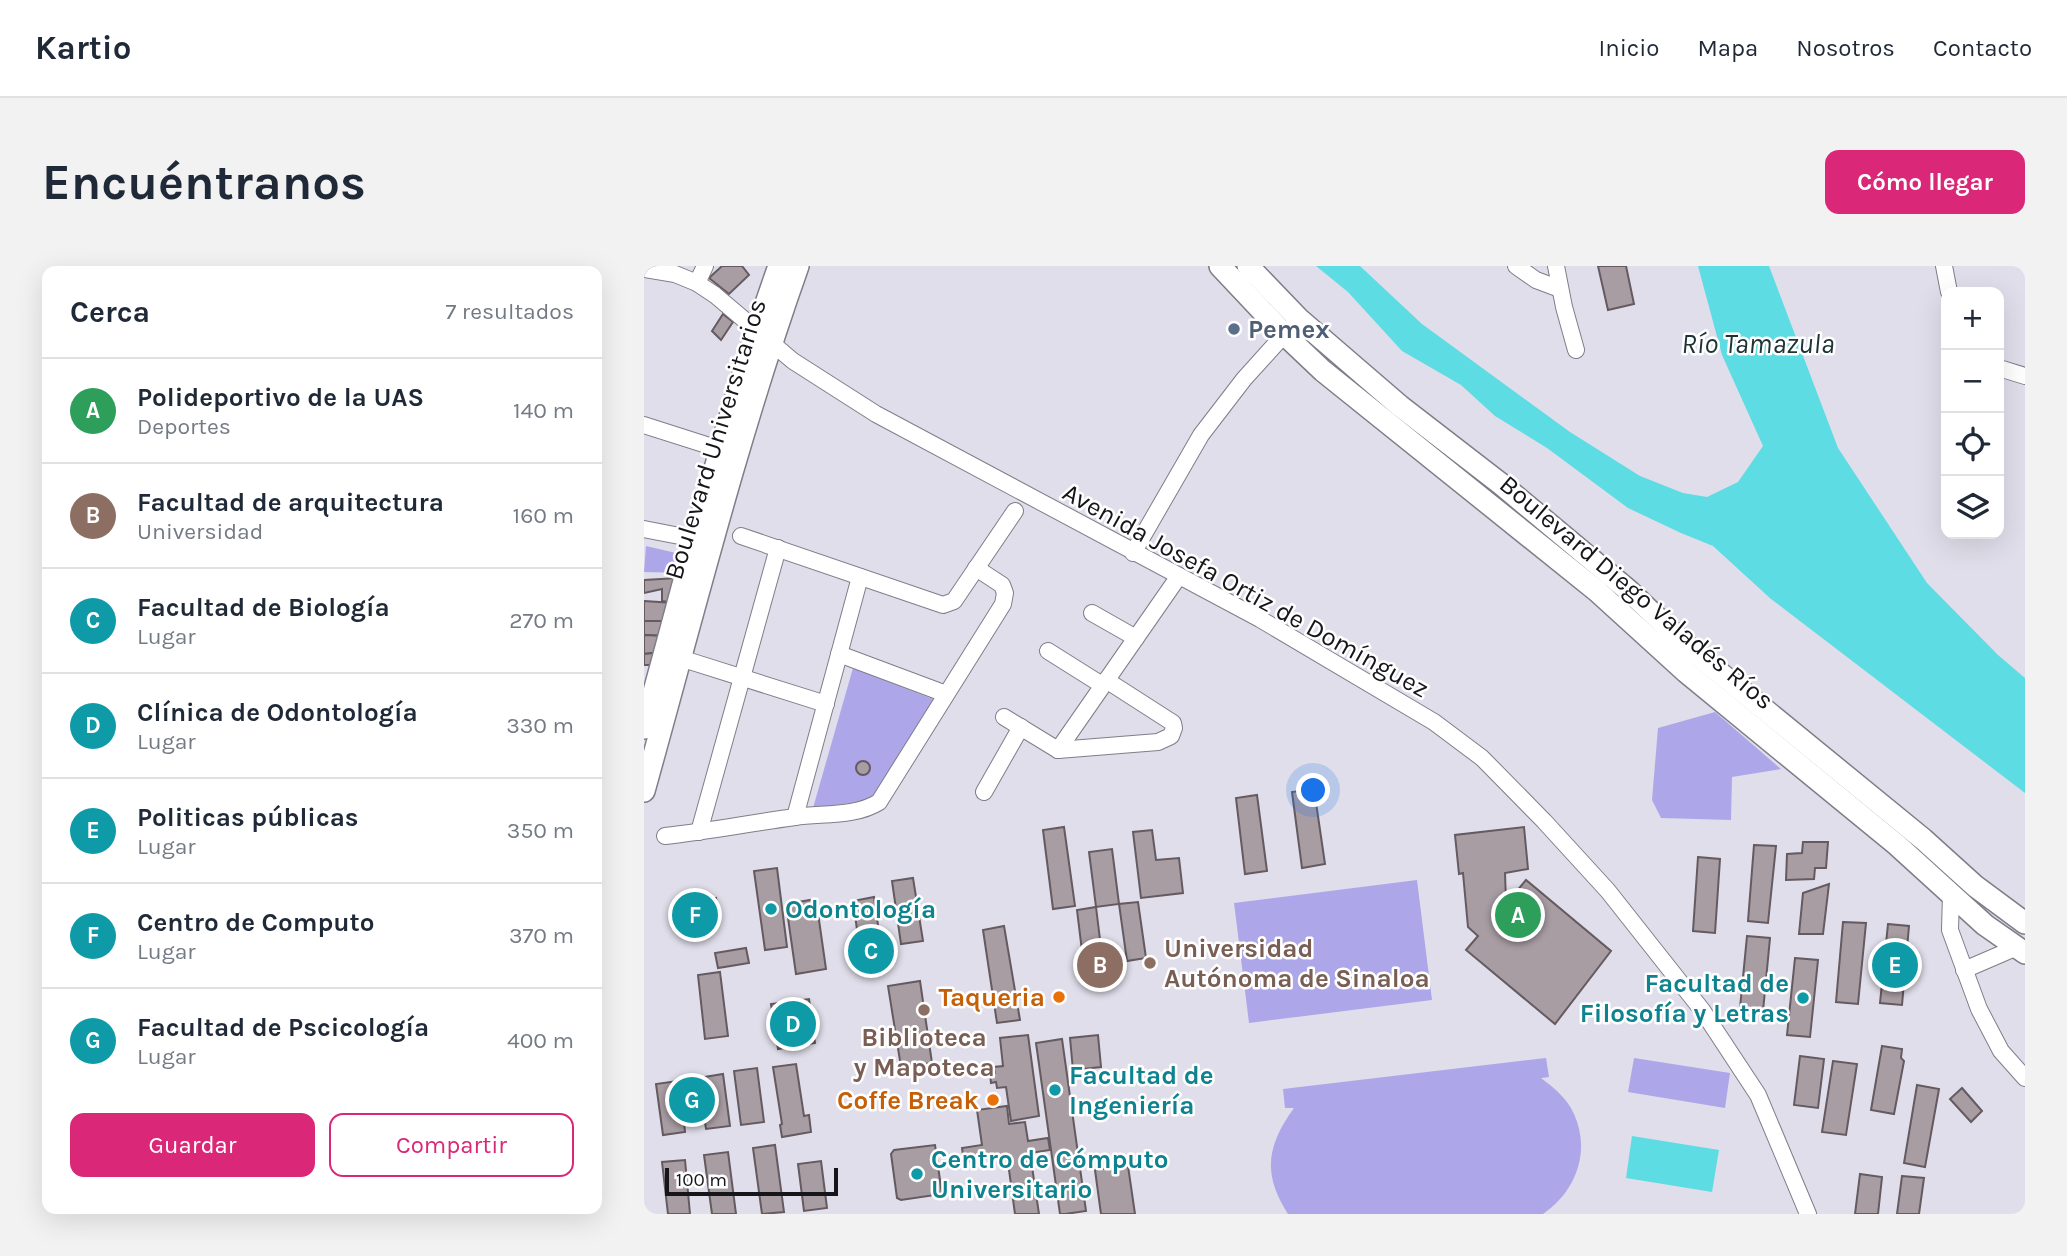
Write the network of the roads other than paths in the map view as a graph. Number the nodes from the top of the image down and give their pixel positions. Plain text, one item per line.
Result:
1 (705, 266) edge
2 (779, 266) edge
3 (798, 266) edge
4 (1220, 266) edge
5 (1248, 266) edge
6 (1516, 266) edge
7 (1556, 266) edge
8 (1944, 266) edge
9 (644, 268) edge
10 (697, 283) junction
11 (1947, 287) edge
12 (1560, 289) junction
13 (1299, 319) junction
14 (1284, 334) junction
15 (764, 336) junction
16 (1576, 350) dead end
17 (2004, 370) edge
18 (2025, 376) edge
19 (644, 425) edge
20 (719, 449) junction
21 (1015, 511) dead end
22 (644, 529) edge
23 (741, 536) dead end
24 (695, 538) junction
25 (778, 548) junction
26 (1133, 553) junction
27 (976, 568) junction
28 (1179, 576) junction
29 (860, 577) junction
30 (1092, 614) dead end
31 (1136, 638) junction
32 (1048, 651) dead end
33 (839, 654) junction
34 (665, 667) edge
35 (742, 677) junction
36 (1104, 682) junction
37 (946, 694) junction
38 (826, 704) junction
39 (1004, 716) dead end
40 (1021, 727) junction
41 (644, 728) edge
42 (1058, 750) junction
43 (644, 791) edge
44 (984, 792) dead end
45 (795, 817) junction
46 (699, 832) junction
47 (665, 835) dead end
48 (1951, 894) junction
49 (2025, 923) edge
50 (2020, 950) edge
51 (1964, 970) junction
52 (2025, 1078) edge
53 (1808, 1214) edge

1 - 10 street
2 - 15 main road, Boulevard Universitarios
3 - 15 main road, Boulevard Universitarios
4 - 14 main road, Boulevard Diego Valadés Ríos
5 - 13 main road, Boulevard Diego Valadés Ríos
6 - 12 street
7 - 12 street
8 - 11 street
9 - 10 street, Avenida Josefa Ortiz de Domínguez
10 - 15 street, Avenida Josefa Ortiz de Domínguez
12 - 16 street
13 - 14 street
13 - 49 main road, Boulevard Diego Valadés Ríos
14 - 26 street
14 - 48 main road, Boulevard Diego Valadés Ríos
15 - 20 main road, Boulevard Universitarios
15 - 26 street, Avenida Josefa Ortiz de Domínguez
15 - 34 main road, Boulevard Universitarios
17 - 18 street
19 - 20 street
20 - 24 main road, Boulevard Universitarios
21 - 27 street
22 - 24 street
23 - 25 street
24 - 34 main road, Boulevard Universitarios
25 - 29 street
25 - 35 street
26 - 28 street, Avenida Josefa Ortiz de Domínguez
27 - 29 street
27 - 37 street
28 - 31 street
28 - 53 street, Avenida Josefa Ortiz de Domínguez
29 - 33 street
30 - 31 street
31 - 36 street
32 - 36 street
33 - 37 street
33 - 38 street
34 - 35 street
34 - 41 main road, Boulevard Universitarios
34 - 43 main road, Boulevard Universitarios
35 - 38 street
35 - 46 street
36 - 42 street
36 - 42 street
37 - 45 street
38 - 45 street
39 - 40 street
40 - 42 street
40 - 44 street
45 - 46 street
46 - 47 street
48 - 50 main road, Boulevard Diego Valadés Ríos
48 - 51 street
50 - 51 street
51 - 52 street

